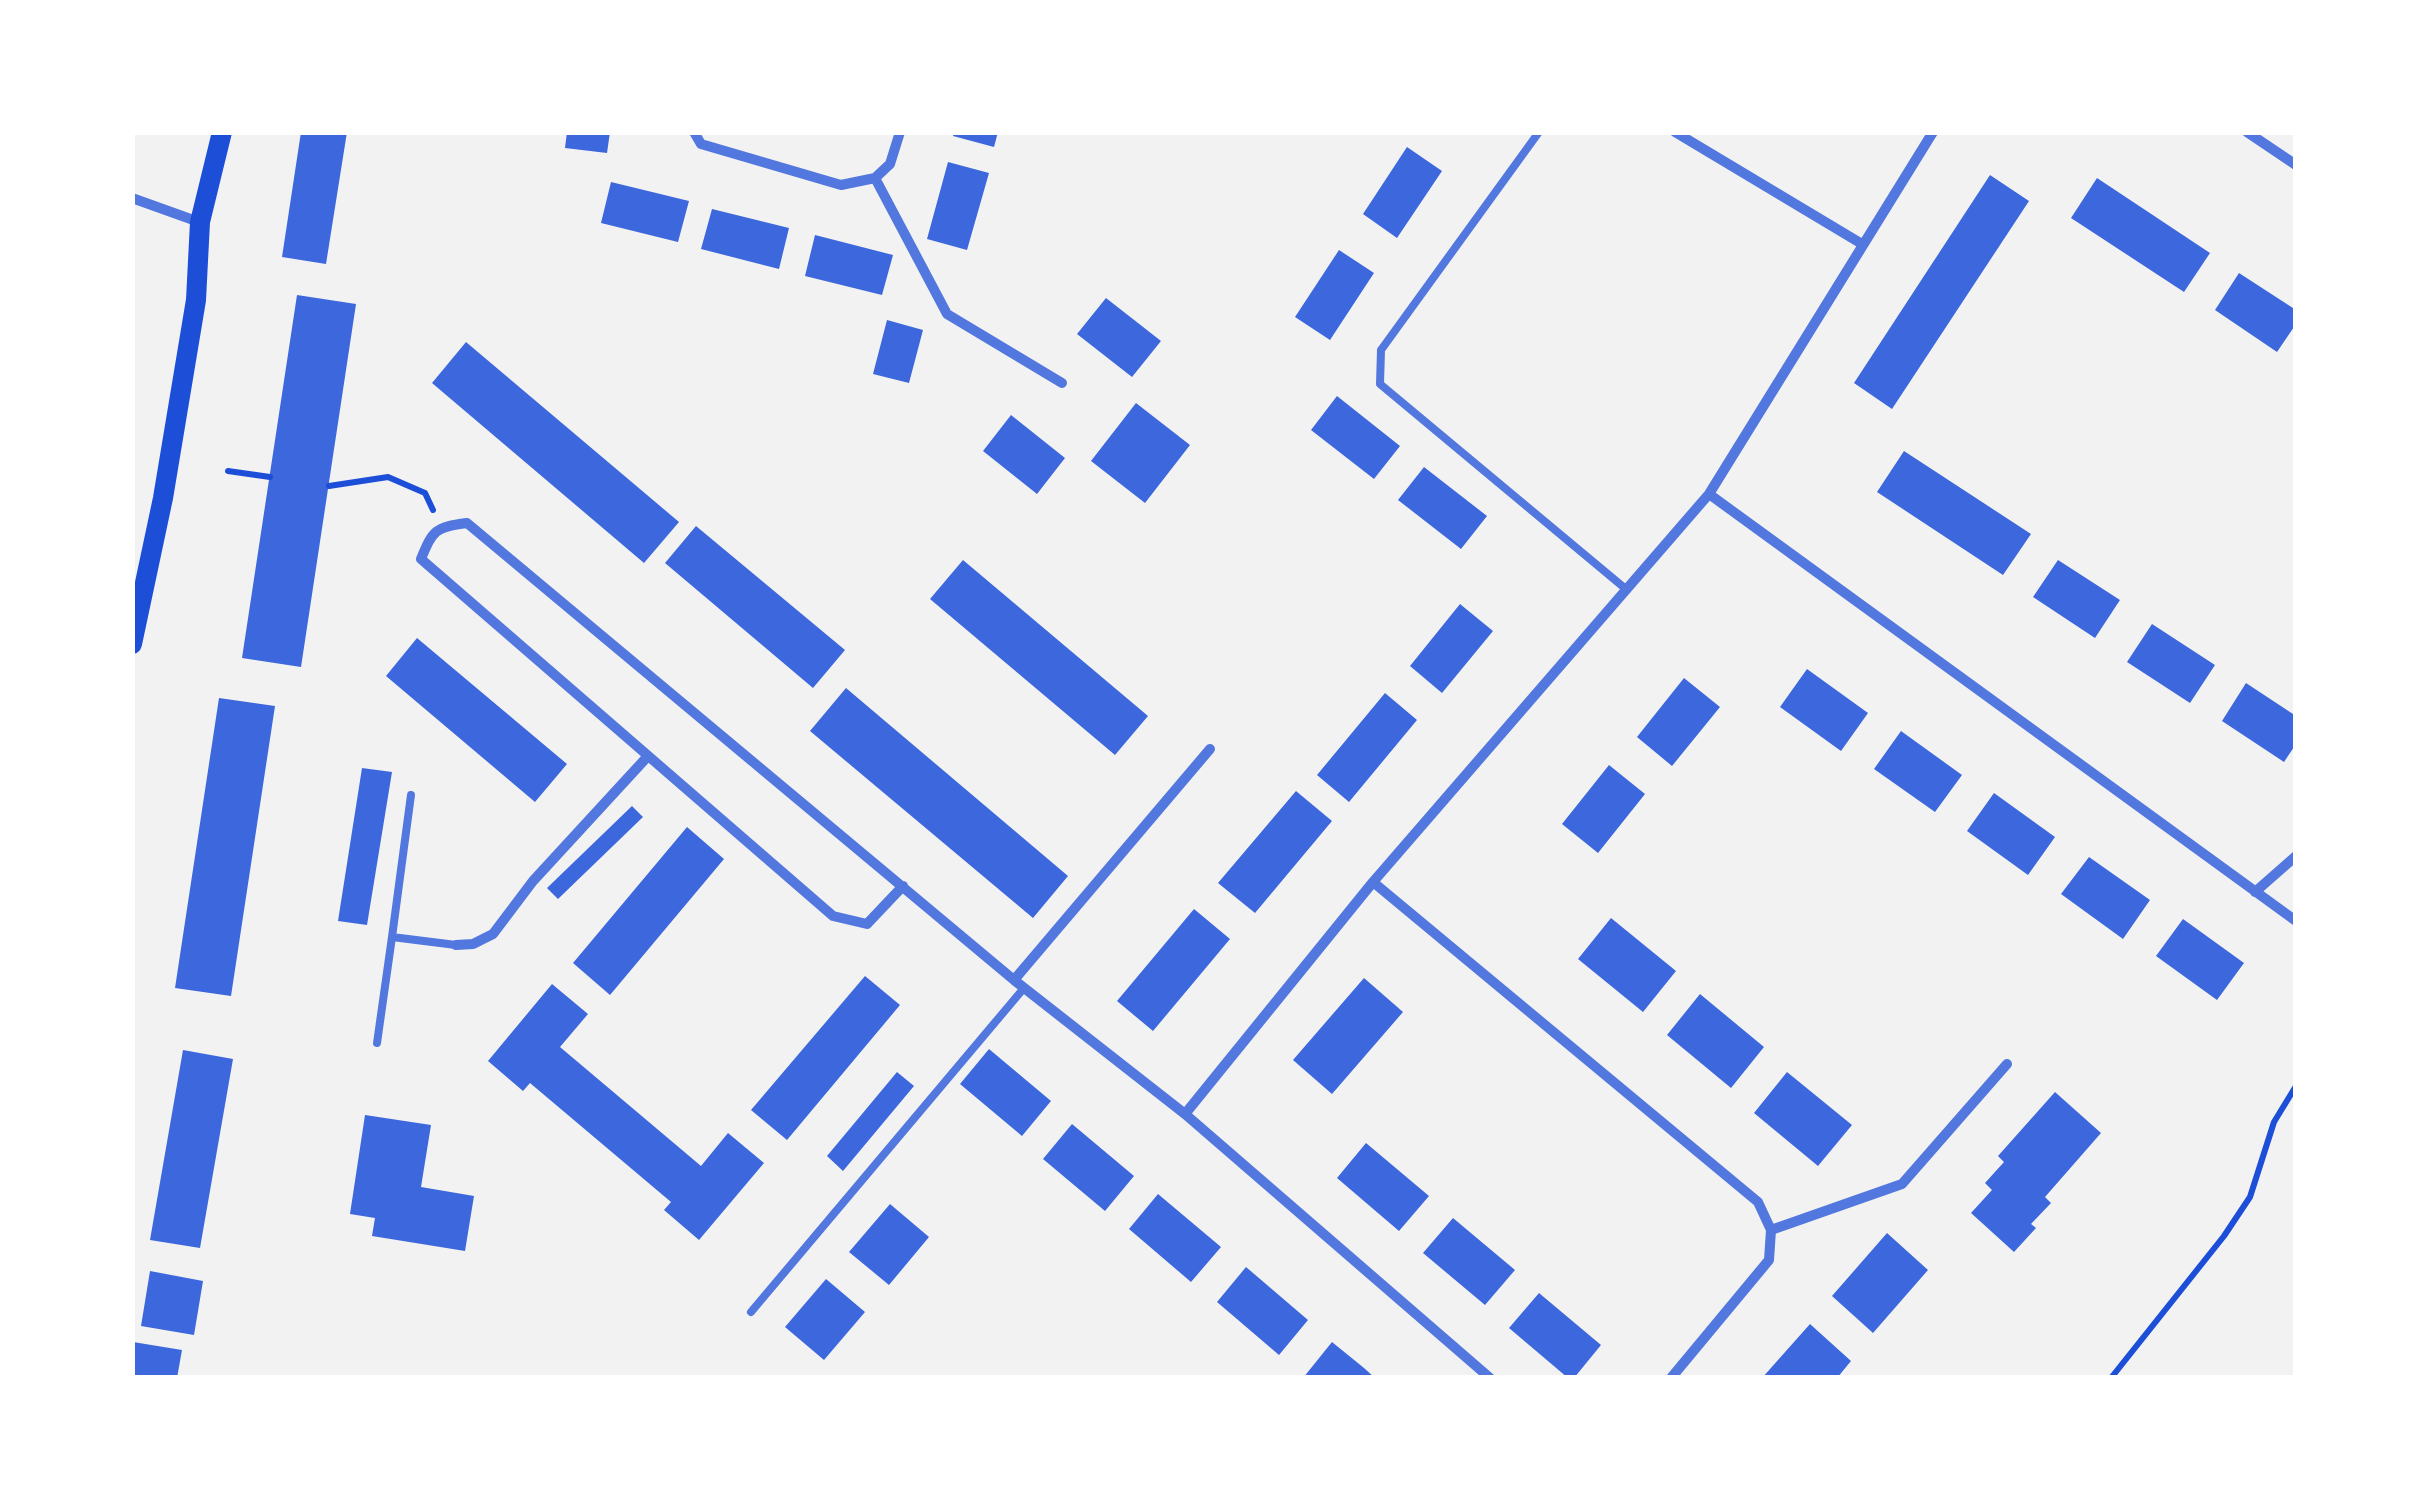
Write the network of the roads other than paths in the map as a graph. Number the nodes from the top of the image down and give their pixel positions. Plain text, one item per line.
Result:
1 (222, 132) edge
2 (694, 132) edge
3 (900, 132) edge
4 (1539, 132) edge
5 (1674, 132) edge
6 (1933, 132) edge
7 (2247, 132) edge
8 (2260, 137) edge
9 (2296, 166) edge
10 (874, 178) junction
11 (132, 198) edge
12 (200, 222) junction
13 (1862, 244) junction
14 (1062, 384) dead end
15 (1709, 494) junction
16 (1627, 590) junction
17 (132, 644) edge
18 (1210, 749) dead end
19 (648, 756) junction
20 (411, 796) dead end
21 (2296, 856) edge
22 (1373, 882) junction
23 (903, 886) junction
24 (2255, 892) junction
25 (2296, 921) edge
26 (392, 937) junction
27 (456, 945) joint
28 (1014, 980) junction
29 (1024, 988) junction
30 (377, 1043) dead end
31 (2007, 1064) dead end
32 (1185, 1114) junction
33 (1770, 1230) junction
34 (751, 1312) dead end
35 (1490, 1378) edge
36 (1671, 1378) edge

1 - 12 main road
2 - 10 street
3 - 10 street
4 - 16 lane
5 - 13 street
6 - 13 street
7 - 8 street
8 - 9 street
10 - 14 street
11 - 12 street
12 - 17 main road
13 - 15 street
15 - 16 street
15 - 24 street
16 - 22 street
18 - 28 street
19 - 23 street
19 - 23 street
19 - 27 street
20 - 26 lane
21 - 24 street
22 - 32 street
22 - 33 street
23 - 28 street
24 - 25 street
26 - 27 lane
26 - 30 lane
28 - 29 street
29 - 32 street
29 - 34 lane
31 - 33 street
32 - 35 street
33 - 36 street

